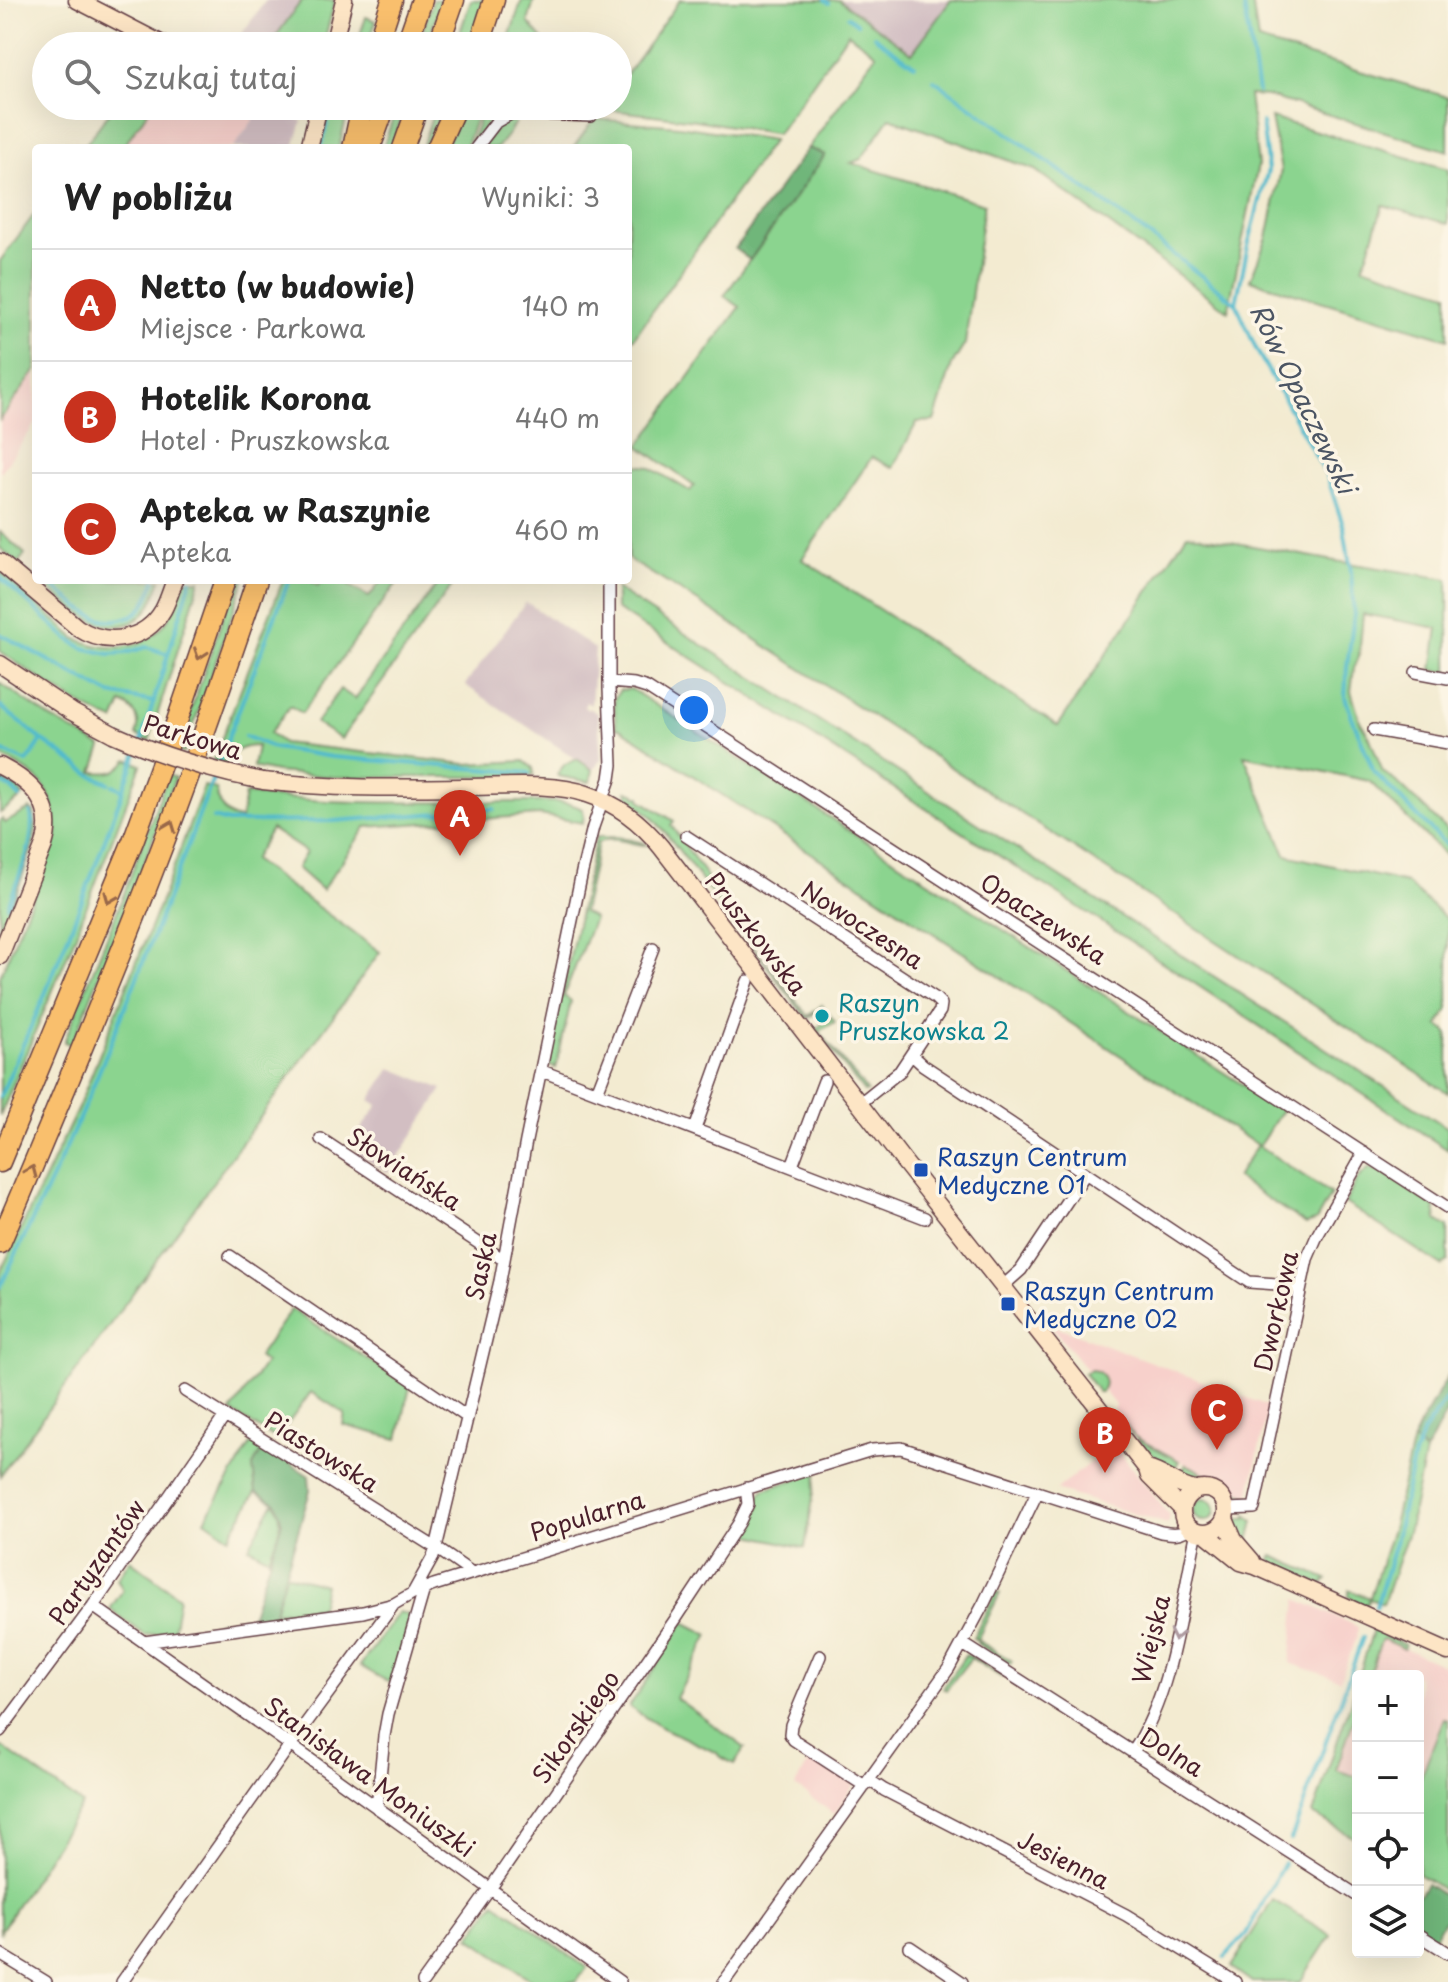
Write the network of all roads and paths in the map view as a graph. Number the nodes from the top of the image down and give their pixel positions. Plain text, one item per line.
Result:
1 (77, 0) edge
2 (344, 0) edge
3 (392, 0) edge
4 (422, 0) edge
5 (454, 0) edge
6 (494, 0) edge
7 (139, 32) edge
8 (336, 32) edge
9 (382, 32) edge
10 (411, 32) edge
11 (443, 32) edge
12 (484, 32) edge
13 (316, 120) edge
14 (359, 120) edge
15 (380, 120) edge
16 (413, 120) edge
17 (450, 120) edge
18 (499, 120) edge
19 (310, 144) edge
20 (354, 144) edge
21 (371, 144) edge
22 (404, 144) edge
23 (439, 144) edge
24 (479, 144) edge
25 (0, 562) edge
26 (174, 584) edge
27 (224, 584) edge
28 (256, 584) edge
29 (609, 584) edge
30 (0, 664) edge
31 (1416, 672) dead end
32 (1448, 678) edge
33 (609, 682) junction
34 (1374, 730) dead end
35 (1448, 743) edge
36 (0, 766) edge
37 (603, 800) junction
38 (686, 836) dead end
39 (653, 948) dead end
40 (0, 956) edge
41 (748, 981) dead end
42 (912, 1055) junction
43 (542, 1071) junction
44 (824, 1081) dead end
45 (597, 1092) junction
46 (859, 1104) junction
47 (695, 1129) junction
48 (321, 1139) dead end
49 (1364, 1153) junction
50 (0, 1162) edge
51 (792, 1166) junction
52 (1085, 1174) junction
53 (1448, 1208) edge
54 (925, 1218) dead end
55 (0, 1243) edge
56 (230, 1256) dead end
57 (504, 1260) junction
58 (1003, 1286) junction
59 (1300, 1289) junction
60 (185, 1391) dead end
61 (225, 1416) junction
62 (467, 1417) junction
63 (1147, 1469) junction
64 (746, 1488) junction
65 (1195, 1490) junction
66 (1037, 1493) junction
67 (1182, 1509) junction
68 (1226, 1514) junction
69 (1197, 1530) junction
70 (436, 1548) junction
71 (1255, 1566) junction
72 (472, 1573) junction
73 (419, 1591) junction
74 (394, 1604) junction
75 (93, 1606) junction
76 (144, 1642) junction
77 (963, 1644) junction
78 (1448, 1652) edge
79 (820, 1656) dead end
80 (0, 1731) edge
81 (290, 1745) junction
82 (1133, 1752) junction
83 (867, 1783) junction
84 (377, 1808) junction
85 (490, 1889) junction
86 (1352, 1892) edge
87 (1424, 1938) edge
88 (910, 1947) dead end
89 (1448, 1953) edge
90 (0, 1954) edge
91 (731, 1980) edge
92 (46, 1982) edge
93 (122, 1982) edge
94 (423, 1982) edge
95 (620, 1982) edge
96 (962, 1982) edge
97 (1235, 1982) edge

1 - 7 street
2 - 8 street
3 - 9 highway
4 - 10 highway
5 - 11 highway
6 - 12 highway
13 - 19 street
14 - 20 highway
15 - 21 highway
16 - 22 highway
17 - 23 highway
18 - 24 street
25 - 26 street
27 -> 50 highway
55 -> 28 highway
29 - 33 street
30 - 37 street, Parkowa, bridge
31 - 32 street
33 - 37 street
33 - 49 street, Opaczewska
34 - 35 street
36 - 40 street
37 - 43 street, Saska
37 - 46 street, Pruszkowska
38 - 42 street, Nowoczesna
39 - 45 street
41 - 47 street
42 - 46 street
42 - 52 street
43 - 45 street
43 - 57 street, Saska
44 - 51 street
45 - 47 street
46 - 58 street, Pruszkowska
47 - 51 street
48 - 57 street, Słowiańska
49 - 53 street, Opaczewska
49 - 59 street, Dworkowa
51 - 54 street
52 - 58 street
52 - 59 street
56 - 62 street
57 - 62 street, Saska
58 - 63 street, Pruszkowska
59 - 68 street, Dworkowa
60 - 61 street, Piastowska
61 - 70 street, Piastowska
61 - 75 street, Partyzantów
62 - 70 street, Saska
63 - 65 street, Pruszkowska
63 - 67 street, Pruszkowska
64 - 66 street, Popularna
64 - 72 street, Popularna
64 - 85 street, Sikorskiego
65 - 67 street
65 - 68 street
66 - 69 street, Popularna
66 - 77 street
67 - 69 street
68 - 69 street
68 - 71 street
69 - 71 street
69 -> 82 street, Wiejska
70 - 72 street, Piastowska
70 - 73 street, Saska
71 - 78 street
72 - 73 street, Popularna
73 - 74 street, Popularna
73 - 84 street, Saska
74 - 76 street, Popularna
74 - 81 street
75 - 76 street, Stanisława Moniuszki
75 - 80 street, Partyzantów
76 - 81 street, Stanisława Moniuszki
77 - 82 street, Dolna
77 - 83 street
79 - 83 street, Jesienna
81 - 84 street, Stanisława Moniuszki
81 - 93 street
82 - 86 street, Dolna
83 - 91 street
83 - 97 street, Jesienna
84 - 85 street, Stanisława Moniuszki
85 - 94 street, Sikorskiego
85 - 95 street, Stanisława Moniuszki
87 - 89 street
88 - 96 street
90 - 92 street

